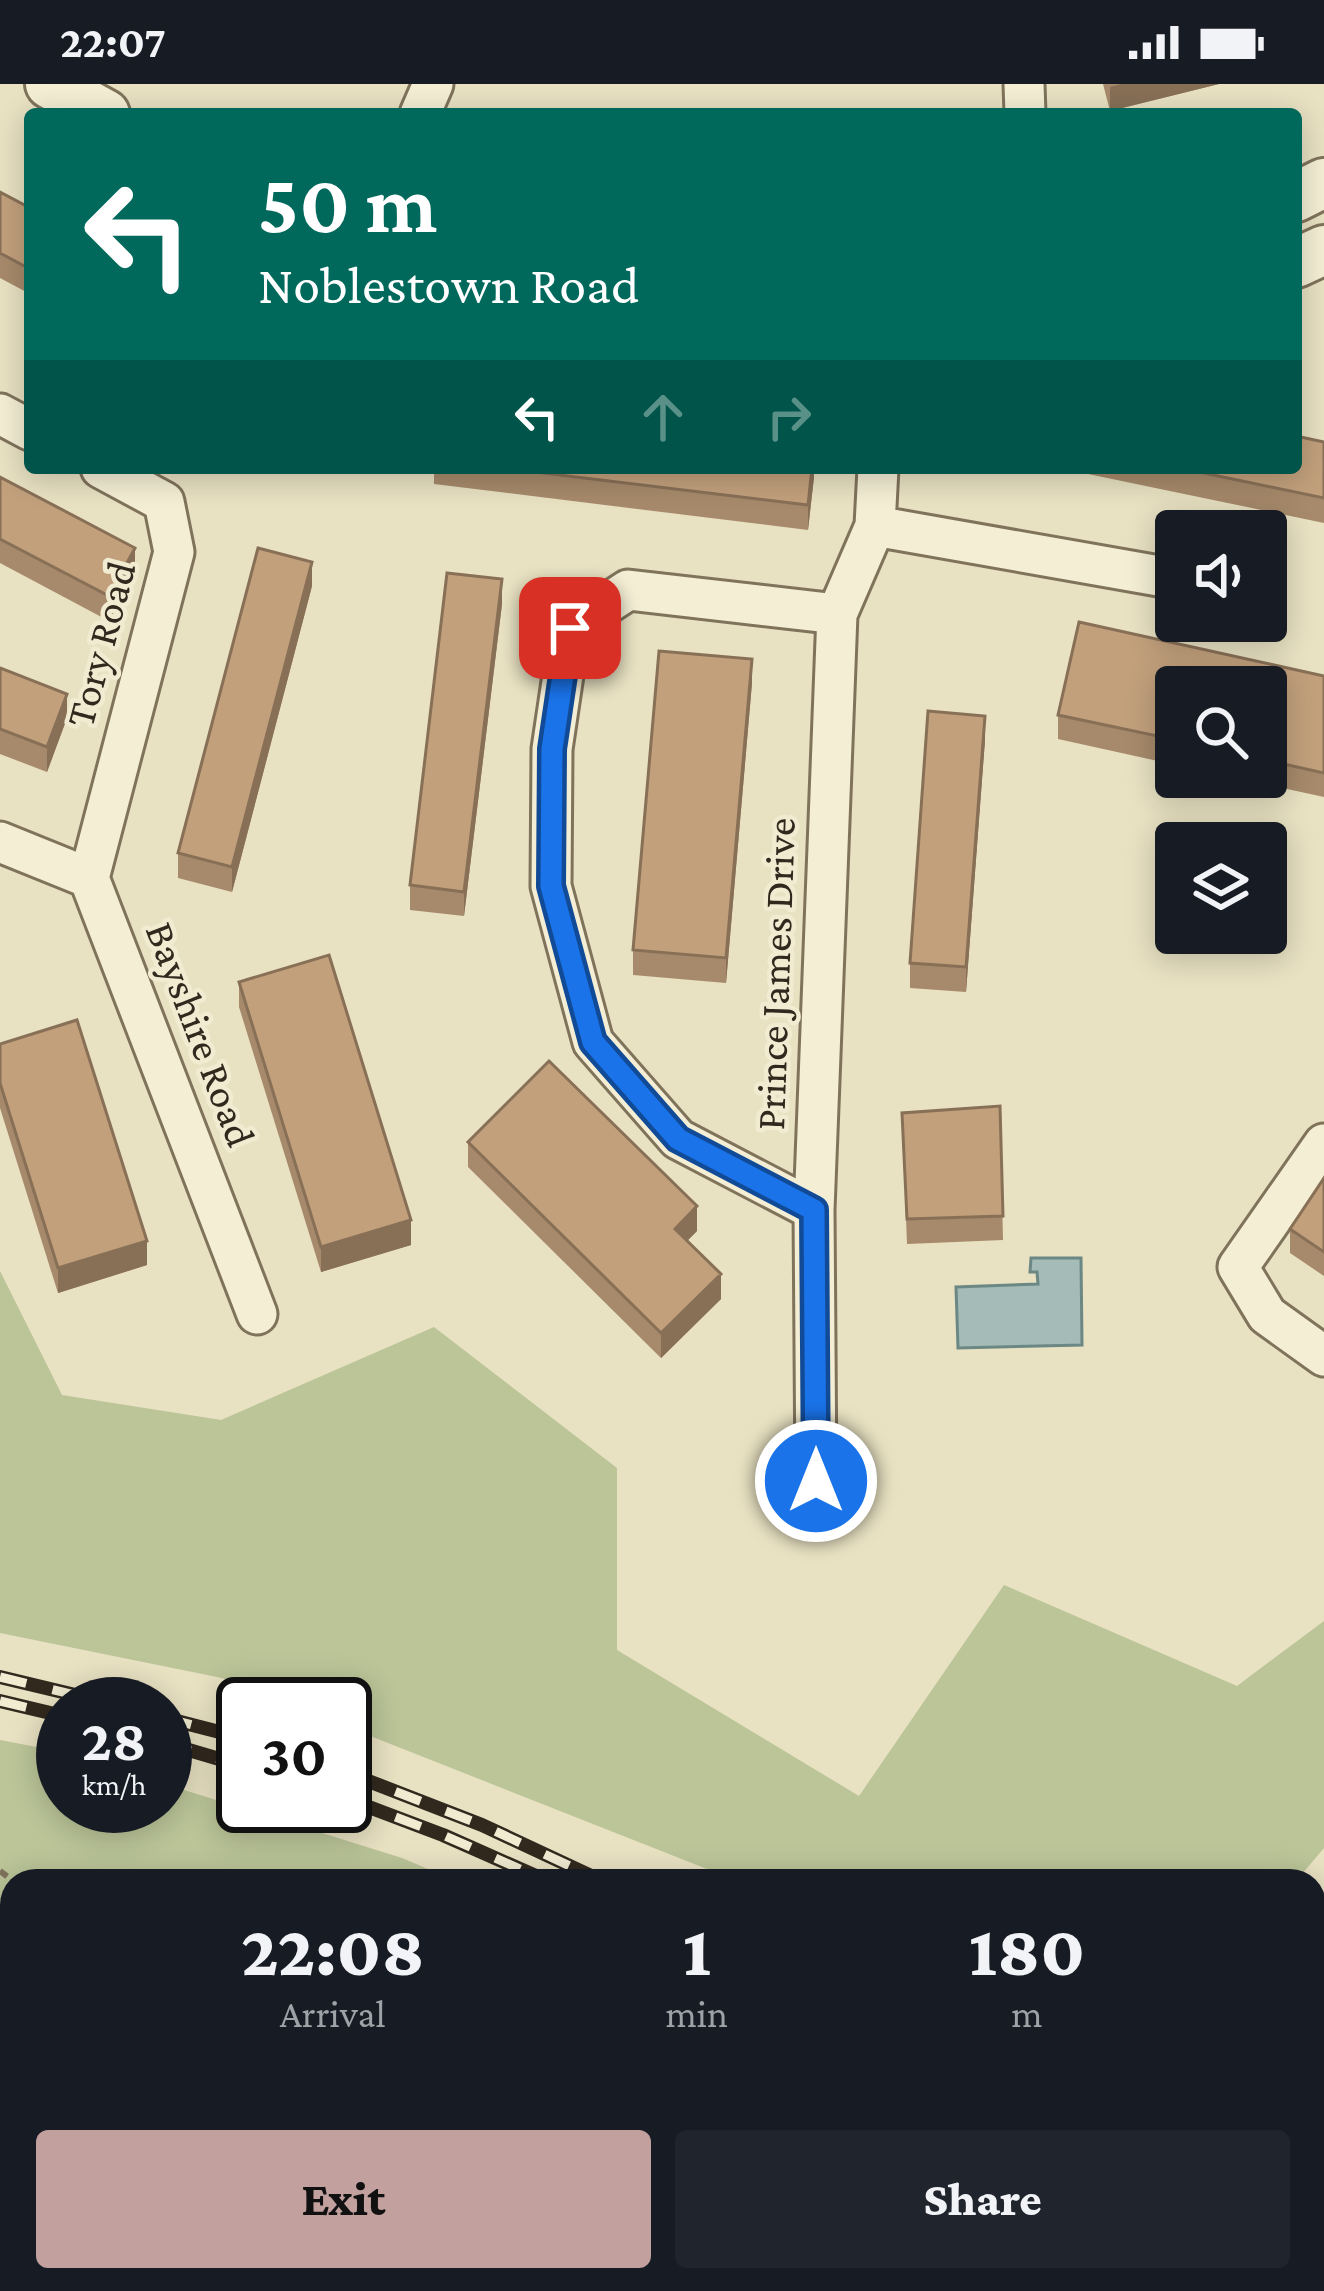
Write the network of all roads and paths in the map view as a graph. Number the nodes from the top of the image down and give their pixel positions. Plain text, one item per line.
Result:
1 (50, 84) edge
2 (94, 108) edge
3 (112, 474) edge
4 (878, 474) edge
5 (875, 526) junction
6 (1155, 575) edge
7 (837, 614) junction
8 (0, 842) edge
9 (89, 878) junction
10 (1324, 1144) edge
11 (814, 1210) junction
12 (257, 1313) dead end
13 (1324, 1356) edge
14 (816, 1481) dead end

1 - 2 street
3 - 9 street, Tory Road
4 - 5 street
5 - 6 street
5 - 7 street
7 - 11 street, Prince James Drive
7 - 11 street
8 - 9 street
9 - 12 street, Bayshire Road
10 - 13 street
11 - 14 street, Prince James Drive

